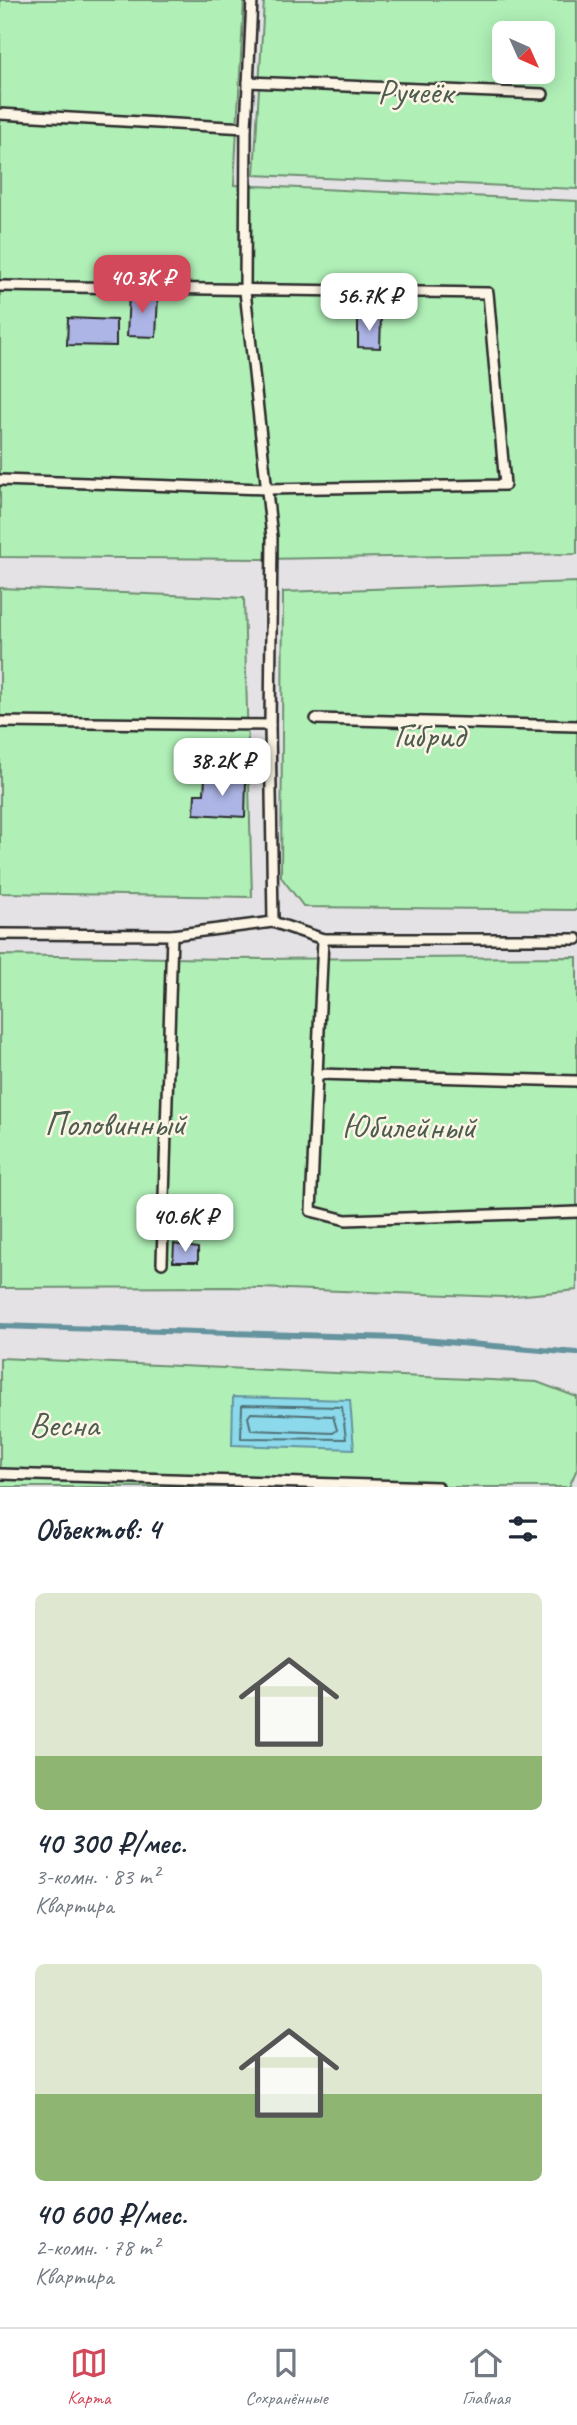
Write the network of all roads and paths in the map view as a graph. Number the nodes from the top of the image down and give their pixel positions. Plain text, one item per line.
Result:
1 (252, 0) edge
2 (248, 82) junction
3 (543, 94) dead end
4 (0, 114) edge
5 (246, 128) junction
6 (0, 286) edge
7 (245, 291) junction
8 (0, 480) edge
9 (266, 489) junction
10 (316, 719) dead end
11 (0, 722) edge
12 (270, 725) junction
13 (577, 726) edge
14 (273, 922) junction
15 (0, 934) edge
16 (172, 935) junction
17 (323, 939) junction
18 (577, 939) edge
19 (317, 1074) junction
20 (577, 1081) edge
21 (577, 1212) edge
22 (162, 1263) dead end
23 (0, 1474) edge
24 (438, 1487) edge

1 - 2 lane
2 - 3 lane
2 - 5 lane
4 - 5 lane
5 - 7 lane
6 - 7 lane
7 - 9 lane
7 - 9 lane
8 - 9 lane
9 - 12 lane
10 - 13 lane
11 - 12 lane
12 - 14 lane
14 - 16 lane
14 - 17 lane
15 - 16 lane
16 - 22 lane
17 - 18 lane
17 - 19 lane
19 - 20 lane
19 - 21 lane
23 - 24 lane

